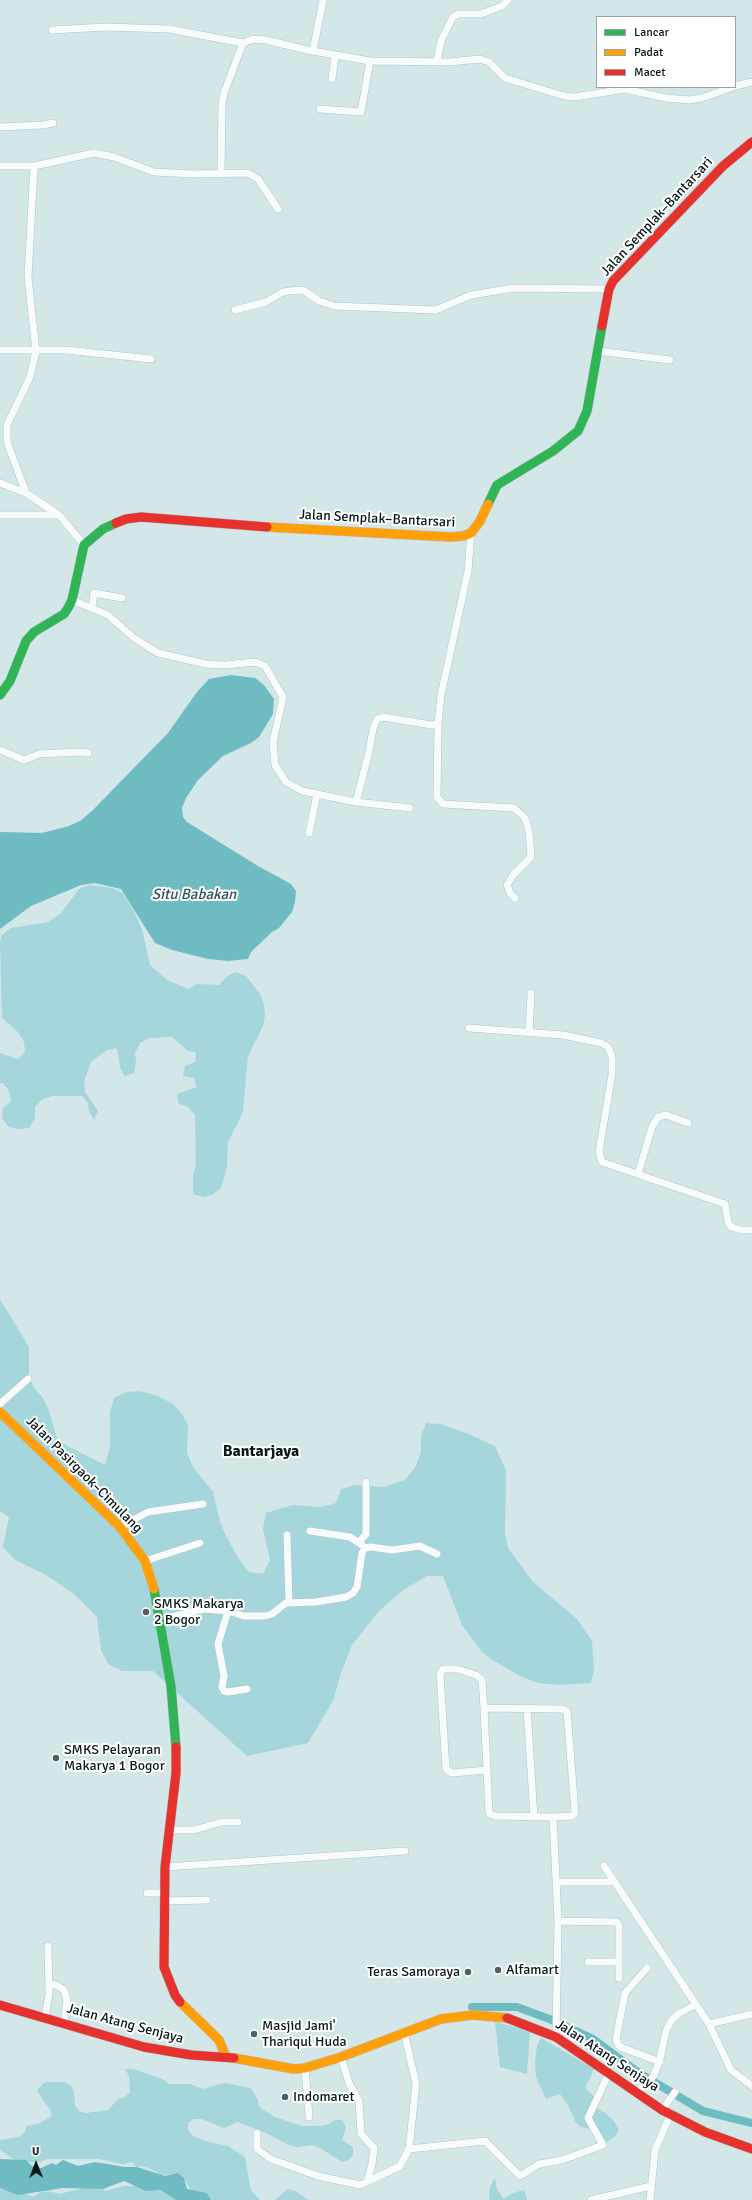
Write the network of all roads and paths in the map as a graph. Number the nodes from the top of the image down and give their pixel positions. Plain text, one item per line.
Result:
1 (323, 0) edge
2 (508, 0) edge
3 (52, 30) dead end
4 (243, 43) junction
5 (313, 52) junction
6 (335, 56) junction
7 (370, 61) junction
8 (437, 61) junction
9 (332, 79) dead end
10 (752, 82) edge
11 (736, 86) edge
12 (731, 88) edge
13 (320, 109) dead end
14 (53, 123) dead end
15 (0, 127) edge
16 (752, 142) edge
17 (0, 166) edge
18 (34, 166) junction
19 (221, 174) junction
20 (278, 210) dead end
21 (609, 289) junction
22 (235, 310) dead end
23 (0, 350) edge
24 (36, 351) junction
25 (598, 351) junction
26 (151, 359) dead end
27 (670, 360) dead end
28 (0, 483) edge
29 (26, 493) junction
30 (0, 514) edge
31 (59, 515) junction
32 (471, 533) junction
33 (84, 545) junction
34 (122, 598) dead end
35 (72, 600) junction
36 (92, 607) junction
37 (0, 695) edge
38 (438, 724) junction
39 (0, 750) edge
40 (88, 753) dead end
41 (316, 794) junction
42 (356, 802) junction
43 (410, 808) dead end
44 (309, 834) dead end
45 (515, 898) dead end
46 (531, 993) dead end
47 (469, 1028) dead end
48 (529, 1032) junction
49 (688, 1123) dead end
50 (638, 1174) junction
51 (752, 1230) edge
52 (28, 1379) dead end
53 (0, 1404) edge
54 (0, 1412) edge
55 (366, 1482) dead end
56 (203, 1504) dead end
57 (120, 1527) junction
58 (310, 1531) dead end
59 (287, 1536) dead end
60 (360, 1541) junction
61 (200, 1543) dead end
62 (365, 1548) junction
63 (436, 1554) dead end
64 (145, 1561) junction
65 (289, 1602) junction
66 (228, 1611) junction
67 (160, 1620) junction
68 (247, 1689) dead end
69 (484, 1708) junction
70 (527, 1708) junction
71 (487, 1770) junction
72 (534, 1816) junction
73 (554, 1817) junction
74 (238, 1822) dead end
75 (170, 1830) junction
76 (406, 1851) dead end
77 (604, 1866) dead end
78 (165, 1867) junction
79 (557, 1882) junction
80 (610, 1882) dead end
81 (147, 1893) dead end
82 (166, 1897) junction
83 (207, 1900) dead end
84 (558, 1921) junction
85 (48, 1946) dead end
86 (588, 1962) dead end
87 (618, 1962) junction
88 (647, 1968) dead end
89 (618, 1978) dead end
90 (49, 1984) junction
91 (0, 2005) edge
92 (692, 2006) dead end
93 (752, 2014) edge
94 (45, 2017) junction
95 (64, 2023) junction
96 (709, 2024) junction
97 (404, 2032) junction
98 (556, 2032) junction
99 (224, 2053) junction
100 (341, 2057) junction
101 (660, 2062) junction
102 (305, 2068) junction
103 (609, 2073) junction
104 (752, 2086) edge
105 (637, 2092) junction
106 (675, 2092) dead end
107 (666, 2111) junction
108 (309, 2117) dead end
109 (257, 2133) dead end
110 (752, 2149) edge
111 (409, 2150) junction
112 (367, 2182) junction
113 (650, 2186) junction
114 (591, 2200) edge
115 (650, 2200) edge

1 - 5 street
2 - 8 street
3 - 4 street
4 - 5 street
4 - 19 street
5 - 6 street
6 - 7 street
6 - 9 street
7 - 8 street
7 - 13 street
8 - 12 street
10 - 11 street
14 - 15 street
16 - 21 street, Jalan Semplak–Bantarsari
17 - 18 street
18 - 19 street
18 - 24 street
19 - 20 street
21 - 22 street
21 - 25 street, Jalan Semplak–Bantarsari
23 - 24 street
24 - 26 street
24 - 29 street
25 - 27 street
25 - 32 street, Jalan Semplak–Bantarsari
28 - 29 street
29 - 31 street
30 - 31 street
31 - 33 street
32 - 33 street, Jalan Semplak–Bantarsari
32 - 38 street
33 - 35 street
34 - 36 street
35 - 36 street
35 - 37 street
36 - 41 street
38 - 42 street
38 - 45 street
39 - 40 street
41 - 42 street
41 - 44 street
42 - 43 street
46 - 48 street
47 - 48 street
48 - 50 street
49 - 50 street
50 - 51 street
52 - 53 street
54 - 57 street, Jalan Pasirgaok–Cimulang
55 - 60 street
56 - 57 street
57 - 64 street, Jalan Pasirgaok–Cimulang
58 - 60 street
59 - 65 street
60 - 62 street
61 - 64 street
62 - 63 street
62 - 65 street
64 - 67 street, Jalan Pasirgaok–Cimulang
65 - 66 street
66 - 67 street
66 - 68 street
67 - 75 street, Jalan Pasirgaok–Cimulang
69 - 70 street
69 - 71 street
69 - 71 street
70 - 72 street
70 - 73 street
71 - 72 street
72 - 73 street
73 - 79 street
74 - 75 street
75 - 78 street, Jalan Pasirgaok–Cimulang
76 - 78 street
77 - 96 street
78 - 82 street, Jalan Pasirgaok–Cimulang
79 - 80 street
79 - 84 street
81 - 82 street
82 - 83 street
82 - 99 street, Jalan Pasirgaok–Cimulang
84 - 87 street
84 - 98 street
85 - 90 street
86 - 87 street
87 - 89 street
88 - 101 street
90 - 94 street
90 - 95 street
91 - 94 street, Jalan Atang Senjaya
92 - 101 street
93 - 96 street
94 - 95 street, Jalan Atang Senjaya
95 - 99 street, Jalan Atang Senjaya
96 - 104 street
97 - 98 street, Jalan Atang Senjaya
97 - 100 street, Jalan Atang Senjaya
97 - 111 street
98 - 103 street, Jalan Atang Senjaya
99 - 102 street, Jalan Atang Senjaya
100 - 102 street, Jalan Atang Senjaya
100 - 112 street
101 - 105 street
102 - 108 street
103 - 105 street, Jalan Atang Senjaya
103 - 111 street
105 - 107 street, Jalan Atang Senjaya
106 - 107 street
107 - 110 street, Jalan Atang Senjaya
107 - 113 street
109 - 112 street
111 - 112 street
113 - 114 street
113 - 115 street

